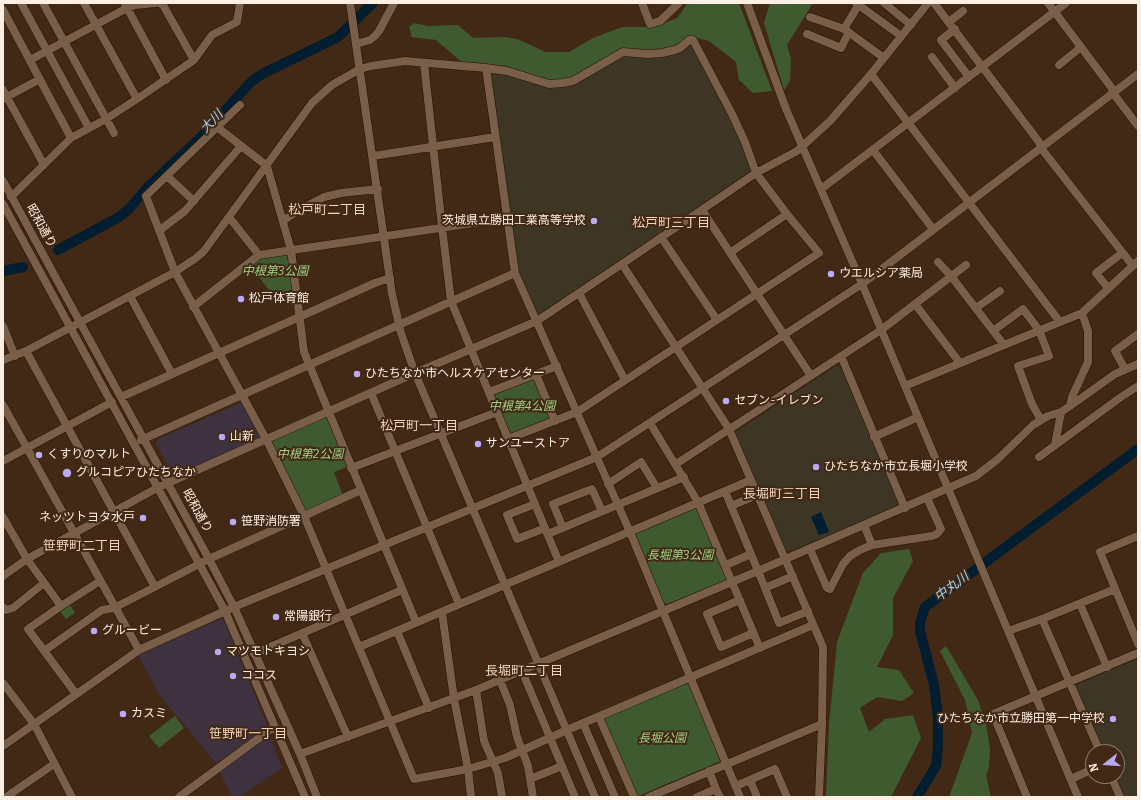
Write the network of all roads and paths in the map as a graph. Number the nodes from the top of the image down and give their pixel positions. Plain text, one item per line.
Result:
1 (21, 3) edge
2 (43, 3) edge
3 (84, 3) edge
4 (158, 3) edge
5 (240, 3) edge
6 (350, 3) edge
7 (642, 3) edge
8 (679, 3) edge
9 (747, 3) edge
10 (884, 3) edge
11 (928, 3) edge
12 (934, 3) edge
13 (1048, 3) edge
14 (1066, 3) edge
15 (857, 4) edge
16 (126, 5) edge
17 (392, 5) edge
18 (3, 10) edge
19 (963, 11) dead end
20 (1054, 12) junction
21 (810, 17) dead end
22 (949, 22) junction
23 (96, 24) junction
24 (911, 25) junction
25 (847, 30) junction
26 (955, 30) junction
27 (807, 34) dead end
28 (901, 36) junction
29 (64, 41) junction
30 (356, 44) junction
31 (1080, 47) junction
32 (47, 51) junction
33 (884, 58) junction
34 (932, 58) dead end
35 (30, 60) junction
36 (194, 60) junction
37 (424, 63) junction
38 (1059, 64) dead end
39 (486, 68) junction
40 (982, 68) junction
41 (360, 69) junction
42 (871, 74) junction
43 (1138, 74) edge
44 (969, 78) junction
45 (40, 79) junction
46 (166, 80) junction
47 (954, 88) junction
48 (1113, 93) junction
49 (4, 95) edge
50 (137, 99) junction
51 (240, 105) dead end
52 (106, 119) junction
53 (908, 124) junction
54 (1138, 126) edge
55 (217, 127) junction
56 (89, 128) junction
57 (114, 133) dead end
58 (495, 137) junction
59 (72, 138) junction
60 (241, 146) junction
61 (803, 146) junction
62 (433, 147) junction
63 (1041, 148) junction
64 (873, 150) junction
65 (373, 156) junction
66 (44, 165) junction
67 (267, 166) junction
68 (756, 172) junction
69 (167, 176) junction
70 (3, 181) edge
71 (378, 189) junction
72 (821, 189) junction
73 (11, 197) junction
74 (194, 201) junction
75 (970, 202) junction
76 (3, 204) edge
77 (702, 210) junction
78 (787, 214) junction
79 (229, 217) junction
80 (507, 218) junction
81 (283, 221) junction
82 (442, 227) junction
83 (933, 229) junction
84 (160, 230) junction
85 (384, 236) junction
86 (661, 237) junction
87 (291, 250) junction
88 (731, 252) junction
89 (1122, 253) junction
90 (259, 255) junction
91 (938, 262) dead end
92 (1135, 263) edge
93 (622, 264) junction
94 (966, 265) dead end
95 (175, 272) junction
96 (515, 273) junction
97 (951, 276) junction
98 (390, 278) junction
99 (862, 284) junction
100 (1108, 288) junction
101 (1000, 291) dead end
102 (579, 293) junction
103 (758, 293) junction
104 (130, 296) junction
105 (451, 301) junction
106 (915, 304) junction
107 (194, 307) junction
108 (976, 308) junction
109 (1082, 313) junction
110 (299, 318) junction
111 (537, 320) junction
112 (717, 320) junction
113 (80, 322) junction
114 (1060, 322) junction
115 (398, 325) junction
116 (3, 326) edge
117 (70, 327) junction
118 (881, 330) junction
119 (1039, 330) junction
120 (993, 331) junction
121 (1138, 334) edge
122 (784, 335) junction
123 (1004, 345) junction
124 (676, 347) junction
125 (471, 349) junction
126 (26, 351) junction
127 (220, 353) junction
128 (15, 356) junction
129 (841, 356) junction
130 (3, 360) edge
131 (960, 363) junction
132 (1138, 364) edge
133 (309, 365) junction
134 (557, 366) junction
135 (1125, 369) junction
136 (415, 373) junction
137 (172, 374) junction
138 (536, 374) junction
139 (811, 376) junction
140 (625, 380) junction
141 (905, 386) junction
142 (1138, 386) edge
143 (703, 388) junction
144 (489, 392) junction
145 (371, 393) junction
146 (242, 395) junction
147 (121, 397) junction
148 (112, 402) junction
149 (3, 405) edge
150 (1070, 406) junction
151 (328, 412) junction
152 (497, 412) junction
153 (577, 412) junction
154 (1061, 412) junction
155 (5, 416) edge
156 (918, 417) junction
157 (1041, 420) junction
158 (555, 421) junction
159 (650, 423) junction
160 (67, 426) junction
161 (729, 429) junction
162 (441, 433) junction
163 (874, 437) junction
164 (144, 439) junction
165 (266, 439) junction
166 (508, 439) junction
167 (135, 444) junction
168 (1055, 445) junction
169 (27, 448) junction
170 (395, 451) junction
171 (597, 457) junction
172 (1039, 457) dead end
173 (3, 461) edge
174 (676, 464) junction
175 (351, 468) junction
176 (684, 477) junction
177 (751, 480) junction
178 (168, 483) junction
179 (608, 484) junction
180 (527, 486) junction
181 (159, 487) junction
182 (657, 488) junction
183 (948, 488) junction
184 (361, 490) junction
185 (725, 491) junction
186 (757, 495) junction
187 (927, 498) junction
188 (698, 502) junction
189 (535, 504) junction
190 (617, 505) junction
191 (731, 506) junction
192 (905, 508) junction
193 (472, 509) junction
194 (602, 511) junction
195 (114, 512) junction
196 (304, 516) junction
197 (3, 517) edge
198 (864, 525) junction
199 (428, 528) junction
200 (563, 528) junction
201 (546, 531) junction
202 (630, 532) junction
203 (74, 533) junction
204 (1138, 536) edge
205 (384, 545) junction
206 (872, 545) junction
207 (810, 548) junction
208 (751, 554) junction
209 (27, 559) junction
210 (209, 559) junction
211 (785, 559) junction
212 (559, 562) junction
213 (199, 564) junction
214 (726, 565) junction
215 (326, 570) junction
216 (758, 571) junction
217 (3, 576) edge
218 (793, 576) junction
219 (100, 581) junction
220 (733, 582) junction
221 (44, 583) junction
222 (505, 585) junction
223 (154, 587) junction
224 (765, 588) junction
225 (1115, 589) junction
226 (402, 590) junction
227 (740, 600) junction
228 (459, 604) junction
229 (1080, 604) junction
230 (3, 606) edge
231 (61, 606) junction
232 (234, 607) junction
233 (114, 608) junction
234 (225, 611) junction
235 (662, 611) junction
236 (808, 611) junction
237 (442, 612) junction
238 (344, 614) junction
239 (1042, 619) junction
240 (416, 622) junction
241 (779, 623) junction
242 (813, 625) junction
243 (396, 631) junction
244 (1008, 631) junction
245 (302, 633) junction
246 (753, 633) junction
247 (785, 637) junction
248 (1138, 644) edge
249 (359, 647) junction
250 (760, 648) junction
251 (138, 650) junction
252 (44, 651) junction
253 (1138, 653) edge
254 (254, 654) junction
255 (538, 664) junction
256 (1107, 667) junction
257 (522, 671) junction
258 (690, 677) junction
259 (500, 680) junction
260 (1070, 682) junction
261 (3, 684) edge
262 (476, 690) junction
263 (76, 694) junction
264 (1036, 696) junction
265 (454, 699) junction
266 (429, 708) junction
267 (599, 717) junction
268 (390, 722) junction
269 (583, 723) junction
270 (34, 724) junction
271 (822, 724) junction
272 (274, 727) junction
273 (566, 730) junction
274 (348, 737) junction
275 (551, 738) junction
276 (1097, 744) edge
277 (3, 746) edge
278 (523, 751) junction
279 (300, 754) junction
280 (493, 762) junction
281 (54, 764) junction
282 (727, 764) junction
283 (562, 766) junction
284 (468, 769) junction
285 (709, 771) junction
286 (1085, 773) edge
287 (530, 779) junction
288 (1071, 779) junction
289 (750, 780) junction
290 (1114, 784) edge
291 (736, 786) junction
292 (716, 789) junction
293 (6, 797) edge
294 (72, 797) edge
295 (179, 797) edge
296 (305, 797) edge
297 (317, 797) edge
298 (471, 797) edge
299 (502, 797) edge
300 (533, 797) edge
301 (574, 797) edge
302 (595, 797) edge
303 (615, 797) edge
304 (634, 797) edge
305 (649, 797) edge
306 (697, 797) edge
307 (720, 797) edge
308 (740, 797) edge
309 (757, 797) edge
310 (787, 797) edge
311 (819, 797) edge
312 (1027, 797) edge
313 (1078, 797) edge
314 (1120, 797) edge

1 - 32 street
2 - 29 street
3 - 23 street
4 - 16 street
4 - 36 street
5 - 36 street
6 - 30 street
7 - 8 street
9 - 61 street
10 - 24 street
11 - 24 street
12 - 22 street
13 - 20 street
14 - 20 street
15 - 25 street
15 - 28 street
16 - 23 street
16 - 46 street
17 - 30 street
18 - 35 street
19 - 22 street
20 - 31 street
20 - 40 street
21 - 25 street
22 - 26 street
23 - 29 street
23 - 50 street
24 - 28 street
25 - 27 street
25 - 33 street
26 - 40 street
26 - 44 street
28 - 33 street
29 - 32 street
29 - 52 street
30 - 41 street
31 - 38 street
31 - 48 street
32 - 35 street
32 - 56 street
33 - 42 street
34 - 47 street
35 - 45 street
36 - 46 street
37 - 39 street
37 - 41 street
37 - 62 street
39 - 58 street
39 - 68 street
40 - 44 street
40 - 63 street
41 - 65 street
41 - 67 street
42 - 53 street
42 - 61 street
43 - 48 street
44 - 47 street
45 - 49 street
45 - 59 street
46 - 50 street
47 - 53 street
48 - 54 street
48 - 63 street
49 - 66 street
50 - 52 street
51 - 55 street
52 - 56 street
52 - 57 street
53 - 64 street
53 - 75 street
55 - 60 street
55 - 69 street
56 - 59 street
58 - 62 street
58 - 80 street
59 - 66 street
60 - 67 street
60 - 74 street
61 - 68 street
61 - 72 street
62 - 65 street
62 - 82 street
63 - 75 street
63 - 89 street
64 - 72 street
64 - 83 street
65 - 71 street
66 - 73 street
67 - 79 street
67 - 81 street
68 - 77 street
68 - 78 street
69 - 74 street
69 - 84 street
70 - 73 street, 昭和通り
71 - 81 street
71 - 85 street
72 - 99 street
73 - 113 street, 昭和通り
74 - 84 street
75 - 83 street
75 - 114 street
76 - 117 street, 昭和通り
77 - 86 street
77 - 88 street
78 - 88 street
78 - 103 street
79 - 90 street
79 - 95 street
80 - 82 street
80 - 96 street
81 - 87 street
82 - 85 street
82 - 105 street
83 - 99 street
84 - 95 street
85 - 87 street
85 - 98 street
86 - 93 street
86 - 112 street
87 - 90 street
87 - 110 street
88 - 103 street
89 - 92 street
89 - 100 street
90 - 107 street
91 - 97 street
92 - 100 street
93 - 102 street
93 - 124 street
94 - 97 street
95 - 104 street
95 - 107 street
96 - 105 street
96 - 111 street
97 - 106 street
97 - 108 street
98 - 110 street
98 - 115 street
99 - 118 street
99 - 122 street
100 - 109 street
101 - 108 street
102 - 111 street
102 - 140 street
103 - 112 street
103 - 122 street
104 - 113 street
104 - 137 street
105 - 115 street
105 - 125 street
106 - 118 street
106 - 131 street
107 - 127 street
108 - 120 street
109 - 114 street
109 - 150 street
110 - 127 street
110 - 133 street
111 - 125 street
111 - 134 street
112 - 124 street
113 - 117 street
113 - 147 street, 昭和通り
114 - 119 street
115 - 133 street
115 - 136 street
116 - 128 street
117 - 126 street
117 - 148 street, 昭和通り
118 - 129 street
118 - 141 street
119 - 120 street
119 - 123 street
119 - 157 street
120 - 123 street
121 - 135 street
122 - 139 street
122 - 143 street
123 - 131 street
124 - 140 street
124 - 143 street
125 - 136 street
125 - 144 street
126 - 128 street
126 - 160 street
127 - 137 street
127 - 146 street
128 - 130 street
129 - 139 street
129 - 163 street
131 - 141 street
132 - 135 street
133 - 146 street
133 - 151 street
134 - 138 street
134 - 153 street
135 - 150 street
136 - 145 street
136 - 162 street
137 - 147 street
138 - 144 street
138 - 158 street
139 - 161 street
140 - 153 street
141 - 156 street
142 - 168 street
143 - 159 street
143 - 161 street
144 - 152 street
145 - 151 street
145 - 170 street
146 - 164 street
146 - 165 street
147 - 164 street, 昭和通り
148 - 160 street
148 - 167 street, 昭和通り
149 - 155 street
150 - 154 street
151 - 165 street
151 - 175 street
152 - 162 street
152 - 166 street
153 - 158 street
153 - 171 street
154 - 157 street
154 - 168 street
155 - 169 street
156 - 163 street
156 - 183 street
157 - 183 street
158 - 166 street
159 - 171 street
159 - 174 street
160 - 169 street
160 - 195 street
161 - 174 street
161 - 177 street
162 - 170 street
162 - 193 street
163 - 192 street
164 - 167 street
164 - 178 street, 昭和通り
165 - 178 street
165 - 196 street
166 - 180 street
167 - 181 street, 昭和通り
168 - 172 street
169 - 173 street
169 - 203 street
170 - 175 street
170 - 199 street
171 - 179 street
171 - 180 street
174 - 176 street
175 - 184 street
176 - 182 street
176 - 188 street
177 - 185 street
177 - 186 street
178 - 181 street
178 - 210 street, 昭和通り
179 - 182 street
179 - 190 street
180 - 189 street
180 - 193 street
181 - 195 street
181 - 213 street, 昭和通り
182 - 190 street
183 - 187 street
183 - 244 street
184 - 196 street
184 - 205 street
185 - 188 street
185 - 191 street
186 - 191 street
186 - 211 street
187 - 192 street
187 - 206 street
188 - 202 street
188 - 214 street
189 - 201 street
189 - 201 street
190 - 194 street
190 - 202 street
191 - 208 street
192 - 198 street
193 - 199 street
193 - 222 street
194 - 200 street
194 - 200 street
195 - 203 street
195 - 223 street
196 - 210 street
196 - 215 street
197 - 209 street
198 - 206 street
198 - 207 street
199 - 205 street
199 - 228 street
200 - 201 street
201 - 212 street
202 - 212 street
202 - 235 street
203 - 209 street
203 - 219 street
204 - 225 street
205 - 215 street
205 - 226 street
206 - 207 street
207 - 211 street
208 - 214 street
208 - 216 street
209 - 217 street
209 - 221 street
210 - 213 street
210 - 232 street, 昭和通り
211 - 216 street
211 - 218 street
212 - 222 street
213 - 223 street
213 - 234 street, 昭和通り
214 - 220 street
215 - 232 street
215 - 238 street
216 - 220 street
216 - 224 street
218 - 224 street
218 - 236 street
219 - 231 street
219 - 233 street
220 - 227 street
220 - 235 street
221 - 230 street
221 - 231 street
222 - 228 street
222 - 255 street
223 - 233 street
224 - 241 street
225 - 229 street
225 - 248 street
226 - 238 street
226 - 240 street
227 - 246 street
227 - 246 street
228 - 237 street
229 - 239 street
229 - 256 street
231 - 252 street
232 - 234 street
232 - 254 street, 昭和通り
233 - 251 street
233 - 252 street
234 - 251 street
234 - 272 street, 昭和通り
235 - 255 street
235 - 258 street
236 - 241 street
236 - 242 street
237 - 240 street
237 - 265 street
238 - 245 street
238 - 249 street
239 - 244 street
239 - 260 street
240 - 243 street
241 - 247 street
242 - 247 street
242 - 271 street
243 - 249 street
243 - 266 street
244 - 264 street
245 - 254 street
245 - 274 street
246 - 250 street
247 - 250 street
249 - 268 street
250 - 258 street
251 - 263 street
252 - 263 street
253 - 256 street
254 - 279 street, 昭和通り
255 - 257 street
255 - 273 street
256 - 260 street
257 - 259 street
257 - 275 street
258 - 267 street
258 - 282 street
259 - 262 street
259 - 278 street
260 - 264 street
260 - 276 street
261 - 270 street
262 - 265 street
262 - 280 street
263 - 270 street
264 - 288 street
264 - 312 street
265 - 266 street
265 - 284 street
266 - 268 street
267 - 269 street
267 - 304 street
268 - 274 street
268 - 284 street
269 - 273 street
269 - 303 street
270 - 277 street
270 - 281 street
271 - 282 street
271 - 311 street
272 - 295 street
272 - 296 street, 昭和通り
273 - 275 street
273 - 302 street
274 - 279 street
275 - 278 street
275 - 283 street
278 - 280 street
278 - 287 street
279 - 297 street, 昭和通り
280 - 284 street
280 - 299 street
281 - 293 street
281 - 294 street
282 - 285 street
282 - 291 street
283 - 287 street
283 - 301 street
284 - 298 street
285 - 292 street
285 - 305 street
286 - 288 street
287 - 300 street
288 - 313 street
289 - 291 street
289 - 309 street
289 - 310 street
290 - 314 street
291 - 308 street
292 - 306 street
292 - 307 street

